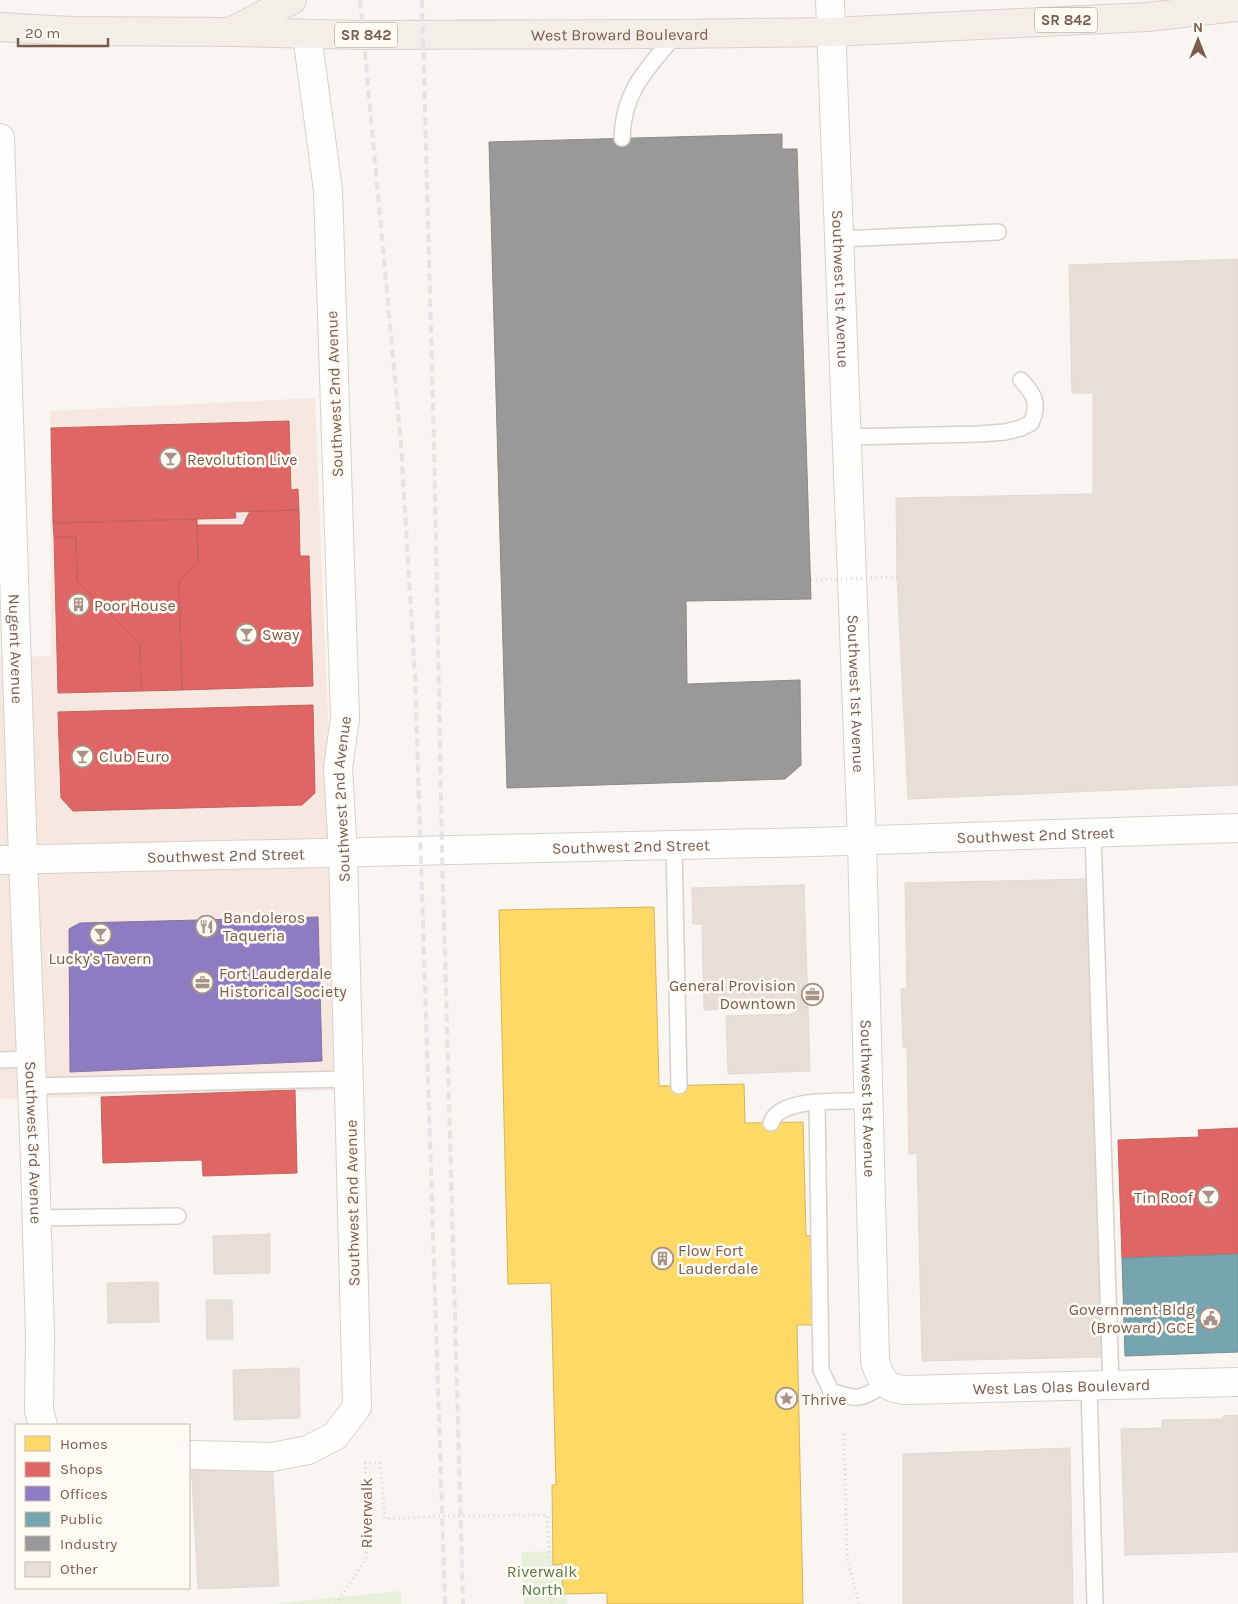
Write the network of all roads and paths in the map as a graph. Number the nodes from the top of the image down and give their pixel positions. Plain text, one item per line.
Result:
1 (292, 0) edge
2 (830, 0) edge
3 (1238, 7) edge
4 (0, 27) edge
5 (231, 32) junction
6 (831, 32) junction
7 (676, 34) junction
8 (307, 35) junction
9 (0, 138) edge
10 (622, 138) dead end
11 (1, 195) edge
12 (998, 232) dead end
13 (839, 239) junction
14 (1020, 380) dead end
15 (847, 437) junction
16 (6, 539) edge
17 (897, 577) dead end
18 (810, 580) dead end
19 (7, 598) edge
20 (1238, 828) edge
21 (1094, 833) junction
22 (862, 841) junction
23 (674, 846) junction
24 (343, 853) junction
25 (11, 860) edge
26 (31, 1059) junction
27 (0, 1060) edge
28 (349, 1079) junction
29 (32, 1086) junction
30 (679, 1086) dead end
31 (868, 1101) junction
32 (817, 1102) junction
33 (771, 1123) dead end
34 (178, 1216) dead end
35 (36, 1218) junction
36 (1238, 1382) edge
37 (886, 1384) junction
38 (1100, 1385) junction
39 (43, 1424) edge
40 (844, 1434) dead end
41 (190, 1454) edge
42 (336, 1604) edge
43 (552, 1604) edge
44 (859, 1604) edge
45 (1095, 1604) edge

1 - 5 main road
2 - 6 street, Southwest 1st Avenue
3 - 6 main road, West Broward Boulevard / SR 842
4 - 5 main road, West Broward Boulevard / SR 842
5 - 8 main road, West Broward Boulevard / SR 842
6 - 7 main road, West Broward Boulevard / SR 842
6 - 13 street, Southwest 1st Avenue
7 - 8 main road, West Broward Boulevard / SR 842
7 - 10 lane
8 - 24 street, Southwest 2nd Avenue
9 - 11 street, Nugent Avenue
11 - 16 street, Nugent Avenue
12 - 13 lane
13 - 15 street, Southwest 1st Avenue
14 - 15 lane
15 - 22 street, Southwest 1st Avenue
16 - 19 street, Nugent Avenue
17 - 18 path, bridge
19 - 25 street, Nugent Avenue
20 - 21 street, Southwest 2nd Street
21 - 22 street, Southwest 2nd Street
21 - 38 lane
22 - 23 street, Southwest 2nd Street
22 - 31 street, Southwest 1st Avenue
23 - 24 street, Southwest 2nd Street
23 - 30 lane
24 - 25 street, Southwest 2nd Street
24 - 28 street, Southwest 2nd Avenue
25 - 26 street, Southwest 3rd Avenue
26 - 27 lane
26 - 29 street, Southwest 3rd Avenue
28 - 29 lane
28 - 41 street, Southwest 2nd Avenue
29 - 35 street, Southwest 3rd Avenue
31 - 32 lane
31 - 37 street, Southwest 1st Avenue
32 - 33 lane
32 - 37 lane
34 - 35 lane
35 - 39 street, Southwest 3rd Avenue
36 - 38 street, West Las Olas Boulevard
37 - 38 street, West Las Olas Boulevard
38 - 45 lane
40 - 44 path
42 - 43 path, Riverwalk

